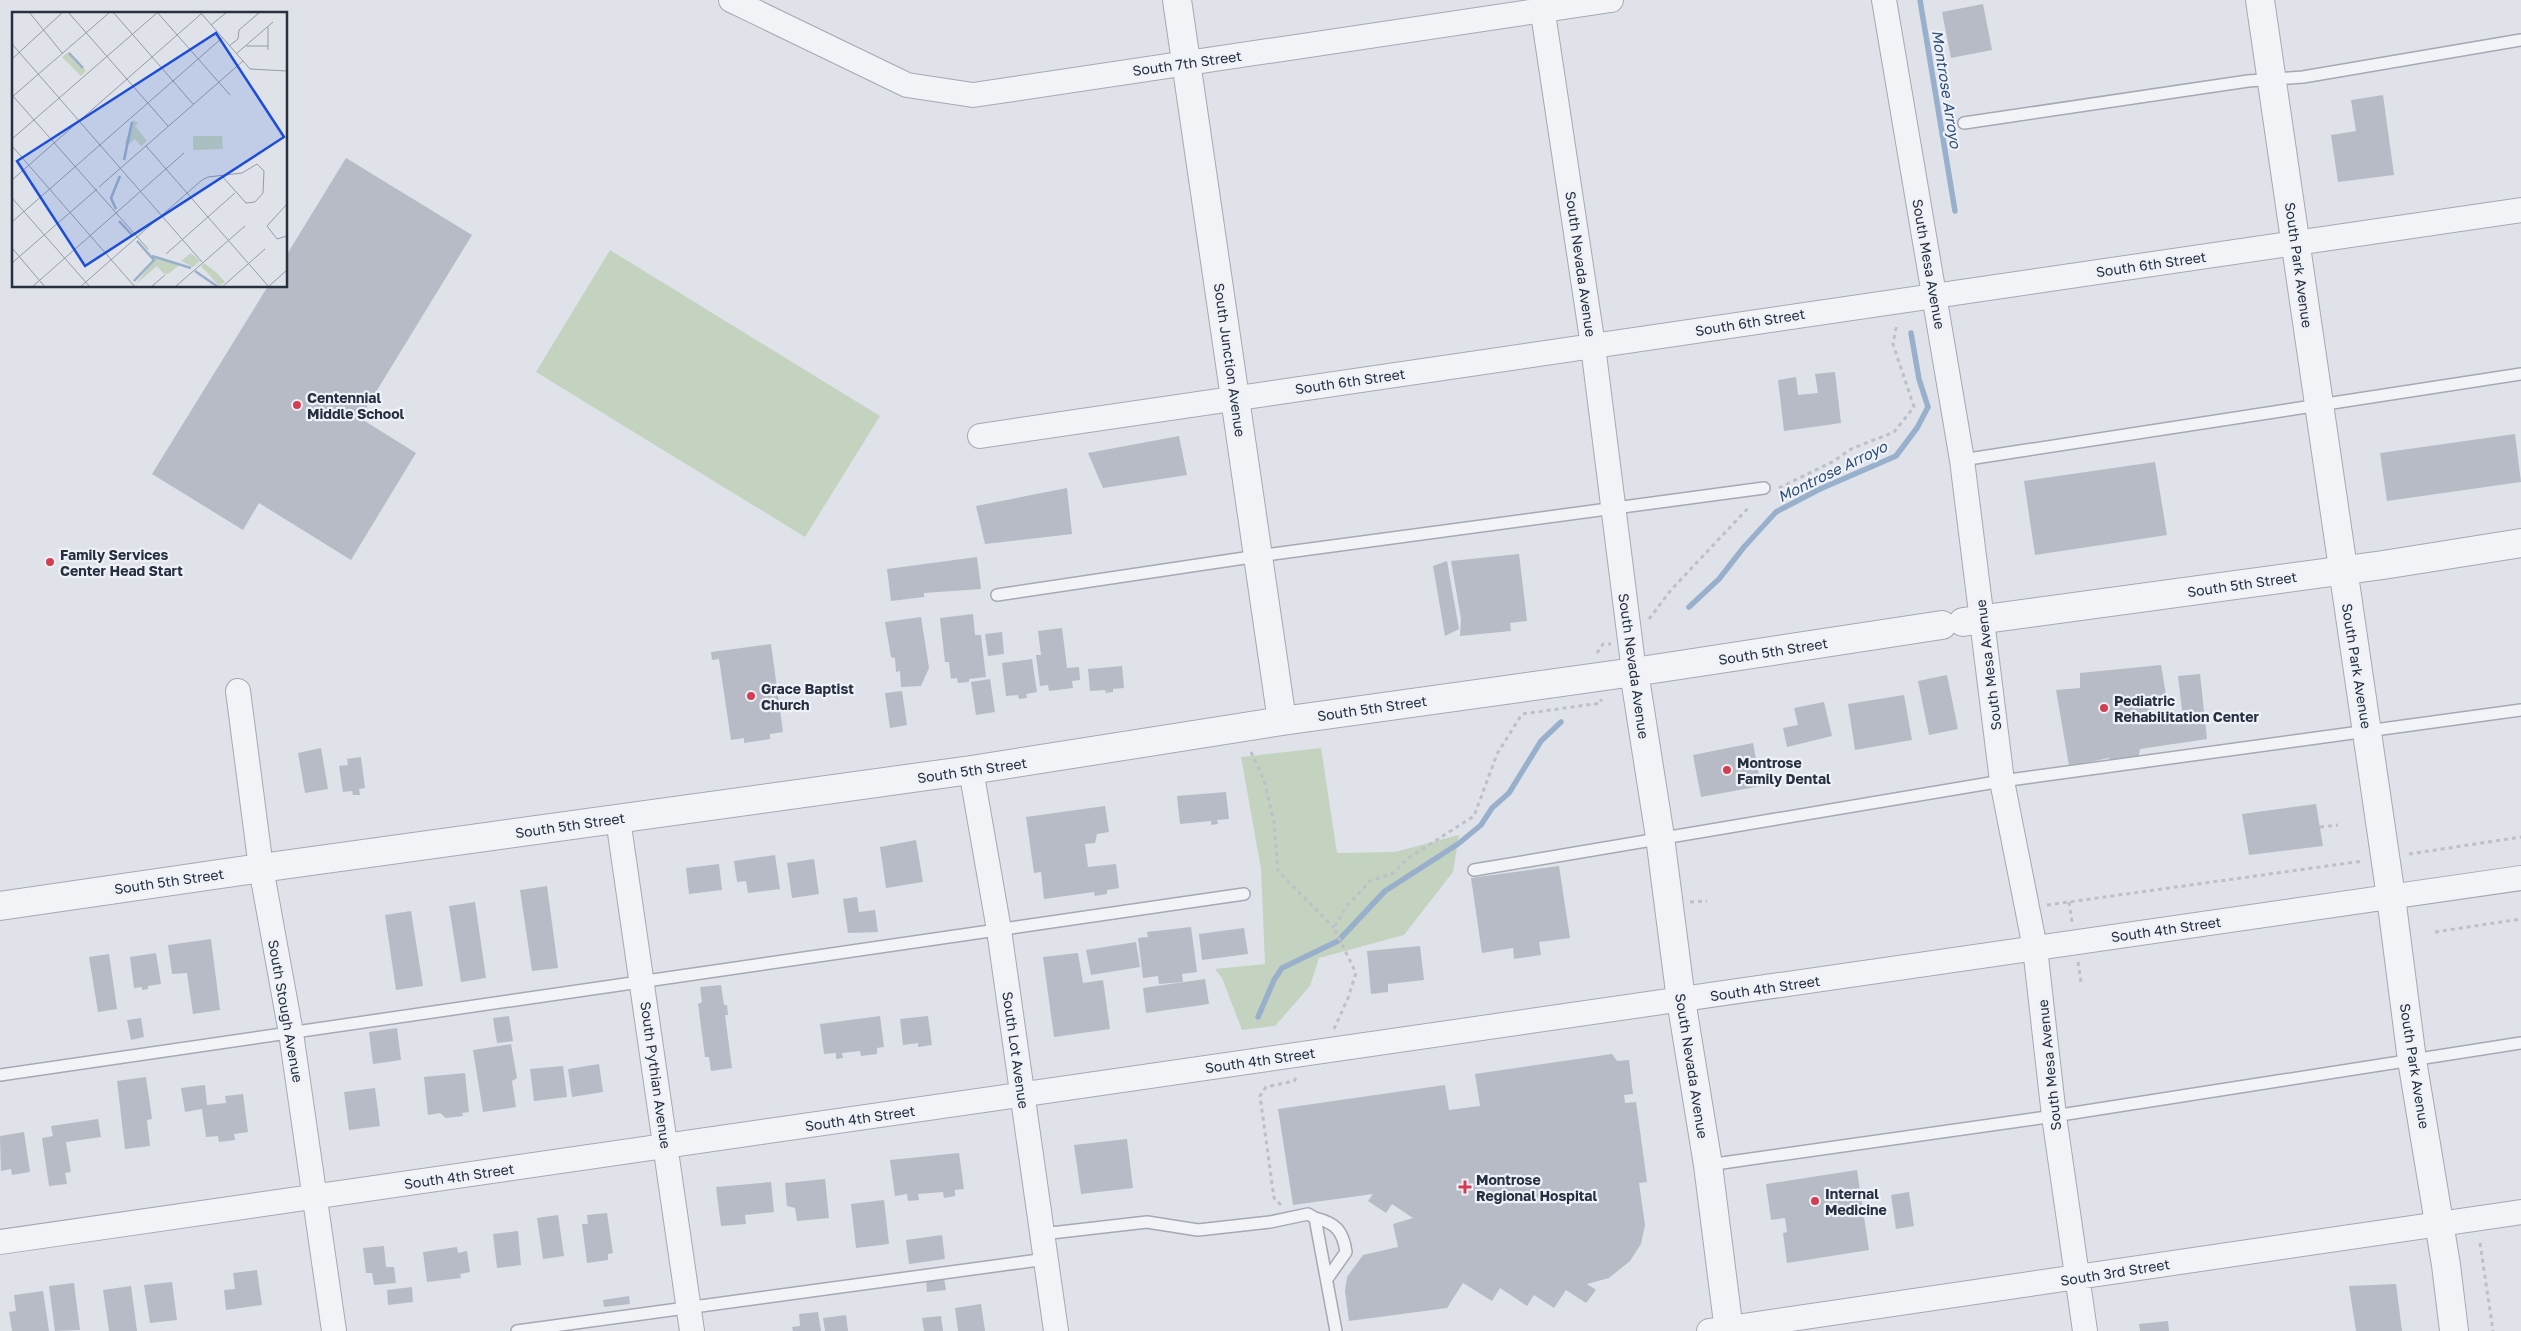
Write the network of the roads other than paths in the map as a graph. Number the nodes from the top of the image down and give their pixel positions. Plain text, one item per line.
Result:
1 (731, 0) edge
2 (1177, 0) edge
3 (1611, 0) edge
4 (1884, 0) edge
5 (2260, 0) edge
6 (1542, 5) edge
7 (776, 11) edge
8 (2521, 40) edge
9 (1186, 63) junction
10 (2272, 80) junction
11 (1964, 123) dead end
12 (2521, 210) edge
13 (2296, 243) junction
14 (1935, 294) junction
15 (1593, 346) junction
16 (2521, 374) edge
17 (1236, 398) junction
18 (2319, 404) junction
19 (980, 436) dead end
20 (1962, 460) junction
21 (1764, 488) dead end
22 (1613, 508) junction
23 (2521, 543) edge
24 (1258, 556) junction
25 (2342, 570) junction
26 (997, 595) dead end
27 (1962, 622) junction
28 (1634, 672) junction
29 (238, 691) dead end
30 (2521, 710) edge
31 (1282, 721) junction
32 (2367, 730) junction
33 (971, 770) junction
34 (2002, 781) junction
35 (618, 819) junction
36 (1660, 837) junction
37 (261, 868) junction
38 (1474, 870) dead end
39 (2521, 878) edge
40 (1244, 894) dead end
41 (2391, 897) junction
42 (0, 906) edge
43 (999, 930) junction
44 (2034, 948) junction
45 (642, 982) junction
46 (1681, 1000) junction
47 (291, 1033) junction
48 (2521, 1043) edge
49 (2412, 1060) junction
50 (0, 1075) edge
51 (1023, 1094) junction
52 (2054, 1116) junction
53 (666, 1146) junction
54 (1708, 1165) junction
55 (315, 1197) junction
56 (2521, 1212) edge
57 (1315, 1218) junction
58 (2439, 1226) junction
59 (1042, 1234) junction
60 (0, 1242) edge
61 (1046, 1259) junction
62 (2078, 1278) junction
63 (1327, 1279) junction
64 (689, 1308) junction
65 (1722, 1330) edge
66 (334, 1331) edge
67 (516, 1331) edge
68 (692, 1331) edge
69 (1056, 1331) edge
70 (1336, 1331) edge
71 (2086, 1331) edge
72 (2454, 1331) edge

1 - 7 street, South 7th Street
2 - 9 street, South Junction Avenue
3 - 6 street, South 7th Street
4 - 14 street, South Mesa Avenue
5 - 10 street, South Park Avenue
6 - 9 street, South 7th Street
6 - 15 street, South Nevada Avenue
7 - 9 street, South 7th Street
8 - 10 lane
9 - 17 street, South Junction Avenue
10 - 11 lane
10 - 13 street, South Park Avenue
12 - 13 street, South 6th Street
13 - 14 street, South 6th Street
13 - 18 street, South Park Avenue
14 - 15 street, South 6th Street
14 - 20 street, South Mesa Avenue
15 - 17 street, South 6th Street
15 - 22 street, South Nevada Avenue
16 - 18 lane
17 - 19 street, South 6th Street
17 - 24 street, South Junction Avenue
18 - 20 lane
18 - 25 street, South Park Avenue
20 - 27 street, South Mesa Avenue
21 - 22 lane
22 - 24 lane
22 - 28 street, South Nevada Avenue
23 - 25 street, South 5th Street
24 - 26 lane
24 - 31 street, South Junction Avenue
25 - 27 street, South 5th Street
25 - 32 street, South Park Avenue
27 - 28 street, South 5th Street
27 - 34 street, South Mesa Avenue
28 - 31 street, South 5th Street
28 - 36 street, South Nevada Avenue
29 - 37 street, South Stough Avenue
30 - 32 lane
31 - 33 street, South 5th Street
32 - 34 lane
32 - 41 street, South Park Avenue
33 - 35 street, South 5th Street
33 - 43 street, South Lot Avenue
34 - 36 lane
34 - 44 street, South Mesa Avenue
35 - 37 street, South 5th Street
35 - 45 street, South Pythian Avenue
36 - 38 lane
36 - 46 street, South Nevada Avenue
37 - 42 street, South 5th Street
37 - 47 street, South Stough Avenue
39 - 41 street, South 4th Street
40 - 43 lane
41 - 44 street, South 4th Street
41 - 49 street, South Park Avenue
43 - 45 lane
43 - 51 street, South Lot Avenue
44 - 46 street, South 4th Street
44 - 52 street, South Mesa Avenue
45 - 47 lane
45 - 53 street, South Pythian Avenue
46 - 51 street, South 4th Street
46 - 54 street, South Nevada Avenue
47 - 50 lane
47 - 55 street, South Stough Avenue
48 - 49 lane
49 - 52 lane
49 - 58 street, South Park Avenue
51 - 53 street, South 4th Street
51 - 59 street, South Lot Avenue
52 - 54 lane
52 - 62 street, South Mesa Avenue
53 - 55 street, South 4th Street
53 - 64 street, South Pythian Avenue
54 - 65 street, South Nevada Avenue
55 - 60 street, South 4th Street
55 - 66 street, South Stough Avenue
56 - 58 street, South 3rd Street
57 - 59 lane
57 - 63 lane
57 - 63 lane
58 - 62 street, South 3rd Street
58 - 72 street, South Park Avenue
59 - 61 street, South Lot Avenue
61 - 64 lane
61 - 69 street, South Lot Avenue
62 - 65 street, South 3rd Street
62 - 71 street, South Mesa Avenue
63 - 70 lane
64 - 67 lane
64 - 68 street, South Pythian Avenue

